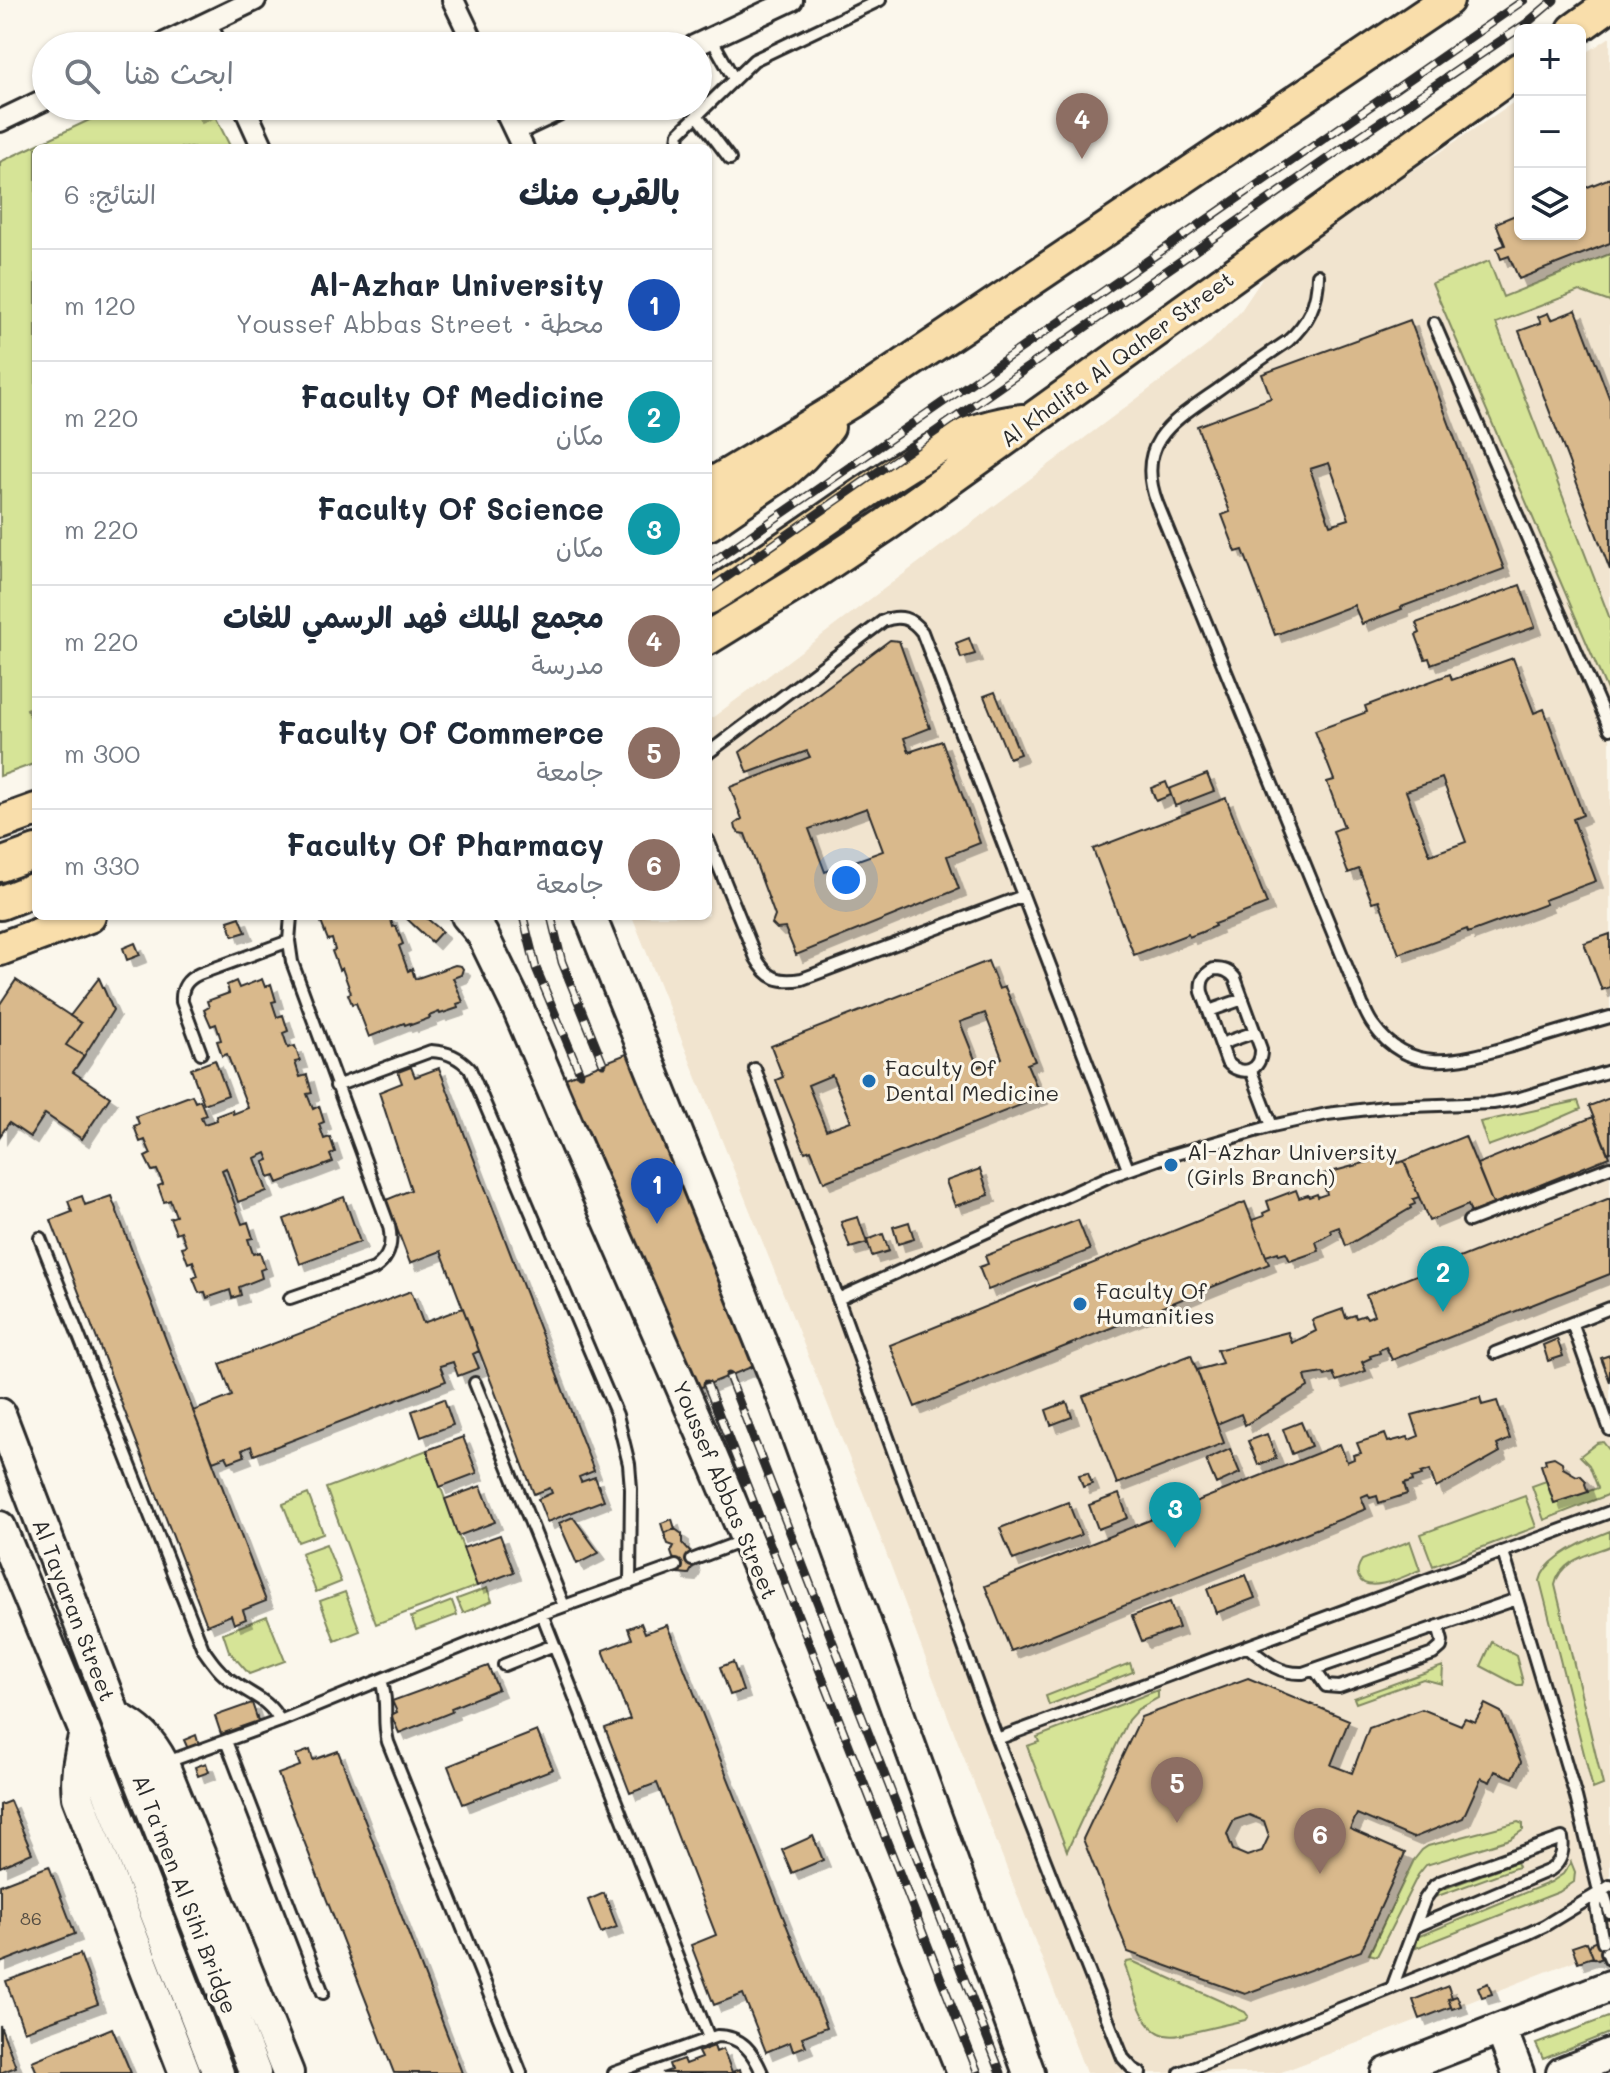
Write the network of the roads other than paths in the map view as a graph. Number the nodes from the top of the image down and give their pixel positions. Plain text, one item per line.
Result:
1 (255, 0) edge
2 (453, 0) edge
3 (792, 0) edge
4 (880, 0) edge
5 (1447, 0) edge
6 (1610, 4) edge
7 (206, 24) junction
8 (1582, 24) edge
9 (189, 32) edge
10 (210, 32) edge
11 (468, 32) edge
12 (712, 38) edge
13 (712, 53) edge
14 (1514, 73) edge
15 (734, 79) junction
16 (712, 100) edge
17 (32, 106) edge
18 (250, 120) edge
19 (510, 120) edge
20 (546, 120) edge
21 (692, 120) edge
22 (701, 120) edge
23 (0, 121) edge
24 (519, 139) edge
25 (261, 144) edge
26 (680, 144) edge
27 (730, 159) dead end
28 (1318, 275) dead end
29 (1434, 323) dead end
30 (851, 401) junction
31 (1031, 421) junction
32 (712, 485) edge
33 (712, 521) edge
34 (712, 596) edge
35 (712, 636) edge
36 (1610, 729) edge
37 (712, 750) edge
38 (32, 811) edge
39 (0, 823) edge
40 (712, 850) edge
41 (32, 890) edge
42 (1023, 896) junction
43 (0, 903) edge
44 (77, 920) edge
45 (291, 920) edge
46 (470, 920) edge
47 (492, 920) edge
48 (592, 920) edge
49 (289, 941) junction
50 (2, 946) edge
51 (1243, 999) junction
52 (517, 1006) junction
53 (1209, 1011) junction
54 (1610, 1017) edge
55 (1255, 1032) junction
56 (1221, 1044) junction
57 (201, 1053) dead end
58 (755, 1069) dead end
59 (1251, 1071) junction
60 (1610, 1071) edge
61 (336, 1086) junction
62 (1272, 1126) junction
63 (1610, 1167) edge
64 (1128, 1169) junction
65 (1469, 1221) dead end
66 (40, 1238) dead end
67 (290, 1298) dead end
68 (838, 1299) junction
69 (1610, 1308) edge
70 (1572, 1323) junction
71 (1495, 1353) dead end
72 (475, 1383) dead end
73 (0, 1414) edge
74 (1610, 1430) edge
75 (1610, 1512) edge
76 (1, 1535) edge
77 (746, 1540) junction
78 (1503, 1552) junction
79 (692, 1560) dead end
80 (676, 1566) dead end
81 (630, 1583) junction
82 (1517, 1599) junction
83 (564, 1606) junction
84 (542, 1614) junction
85 (1438, 1626) junction
86 (554, 1645) junction
87 (1247, 1646) junction
88 (504, 1665) dead end
89 (1315, 1670) junction
90 (381, 1680) junction
91 (115, 1716) junction
92 (280, 1721) junction
93 (85, 1732) junction
94 (997, 1739) junction
95 (226, 1741) junction
96 (163, 1764) junction
97 (1605, 1888) edge
98 (1610, 1913) edge
99 (1415, 1927) junction
100 (1607, 1951) edge
101 (1610, 1986) edge
102 (1392, 1988) junction
103 (323, 1993) dead end
104 (1501, 2029) junction
105 (709, 2038) junction
106 (1610, 2054) edge
107 (1565, 2072) edge
108 (185, 2073) edge
109 (218, 2073) edge
110 (255, 2073) edge
111 (288, 2073) edge
112 (521, 2073) edge
113 (614, 2073) edge
114 (762, 2073) edge
115 (963, 2073) edge
116 (1029, 2073) edge
117 (1140, 2073) edge
118 (1180, 2073) edge
119 (1387, 2073) edge
120 (1518, 2073) edge

1 - 7 street
2 - 11 street
3 - 12 street
4 - 15 lane
5 - 30 main road
6 - 8 main road
7 - 9 street
7 - 10 street
13 - 15 lane
14 - 31 main road, Al Khalifa Al Qaher Street
15 - 16 lane
17 - 23 street
18 - 25 street
19 - 24 street
20 - 24 street
21 - 26 lane
22 - 27 lane
28 - 54 lane
29 - 36 lane
30 - 32 main road
30 - 33 main road
31 - 34 main road
31 - 35 main road, Al Khalifa Al Qaher Street
37 - 42 lane
38 - 39 main road
40 - 42 lane
41 - 43 main road
42 - 64 lane
44 - 50 main road
45 - 49 lane
46 - 52 main road, Youssef Abbas Street
47 - 52 main road
48 - 116 main road
49 - 57 lane
49 - 61 lane
51 - 53 lane
51 - 53 lane
51 - 55 lane
52 - 77 main road, Youssef Abbas Street
53 - 56 lane
55 - 56 lane
55 - 59 lane
56 - 59 lane
58 - 68 lane
59 - 62 lane
60 - 62 lane
61 - 67 lane
61 - 81 lane
62 - 64 lane
63 - 65 lane
64 - 68 lane
66 - 92 lane
68 - 94 lane
69 - 70 lane
70 - 71 lane
70 - 74 lane
72 - 83 lane
73 - 91 main road, Al Tayaran Street
75 - 78 lane
76 - 93 main road, Al Tayaran Street
77 - 79 lane
77 - 115 main road, Youssef Abbas Street
78 - 82 lane
78 - 87 lane
80 - 81 lane
81 - 83 lane
82 - 85 lane
82 - 97 lane
83 - 84 lane
84 - 86 lane
84 - 90 lane
85 - 89 lane
85 - 89 lane
86 - 88 lane
86 - 105 lane
87 - 89 lane
87 - 94 lane
90 - 92 lane
90 - 112 lane
91 - 96 main road
91 - 110 main road, Al Ta'men Al Sihi Bridge
92 - 95 lane
93 - 108 main road
93 - 109 main road, Al Ta'men Al Sihi Bridge
94 - 117 lane
95 - 96 lane
95 - 103 lane
96 - 111 main road
97 - 98 lane
97 - 100 lane
97 - 102 lane
99 - 99 lane
99 - 102 lane
101 - 104 main road
102 - 118 lane
104 - 119 main road
104 - 120 main road
105 - 113 lane
105 - 114 lane
106 - 107 main road

